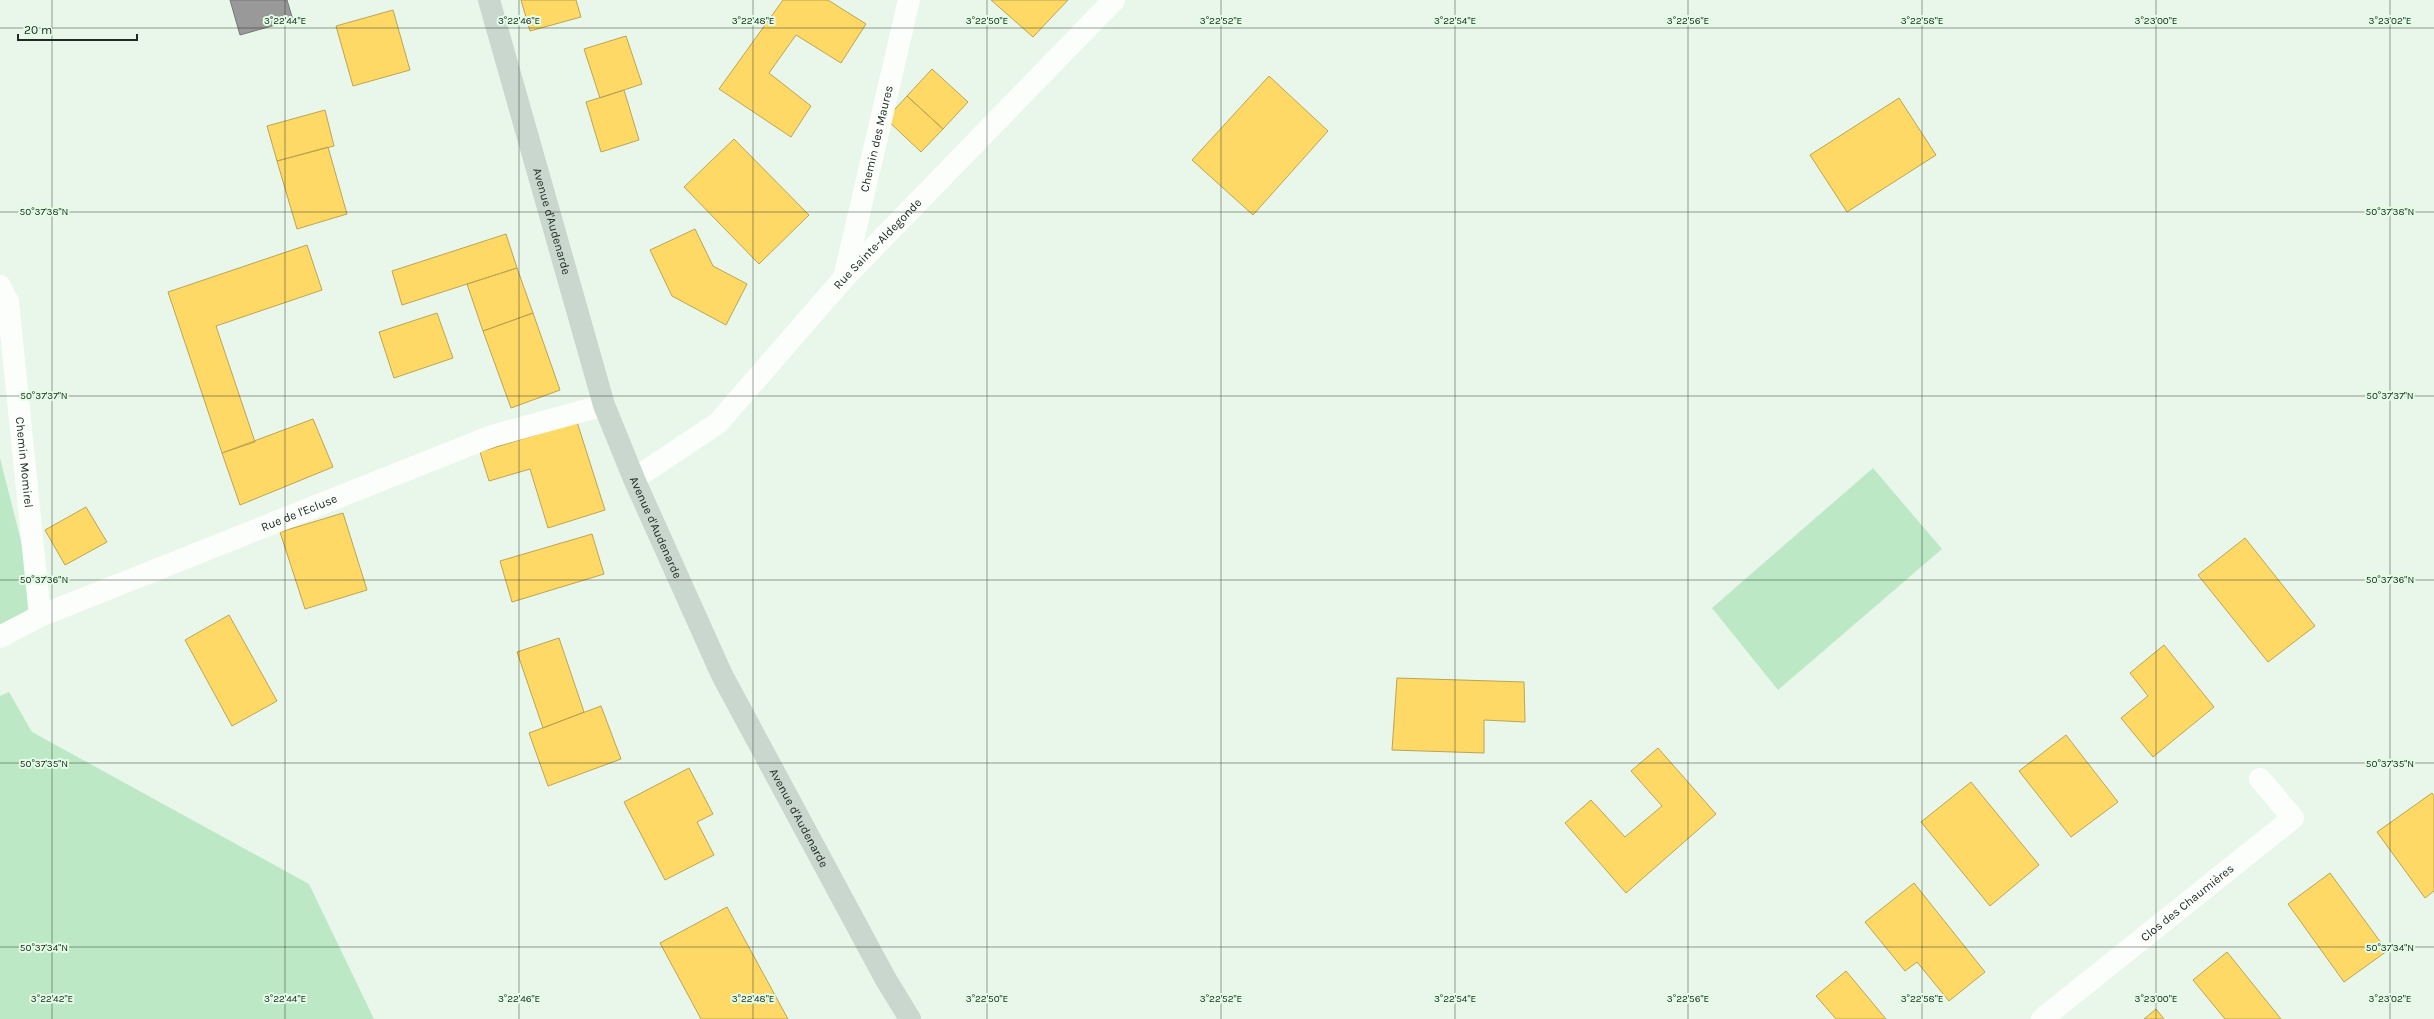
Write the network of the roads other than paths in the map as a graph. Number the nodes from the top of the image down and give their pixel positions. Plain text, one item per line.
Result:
1 (489, 0) edge
2 (910, 0) edge
3 (1114, 0) edge
4 (844, 278) junction
5 (0, 286) edge
6 (604, 405) junction
7 (634, 479) junction
8 (40, 616) junction
9 (0, 637) edge
10 (2260, 779) dead end
11 (910, 1019) edge
12 (2042, 1019) edge

1 - 6 main road, Avenue d'Audenarde
2 - 4 street, Chemin des Maures
3 - 4 street, Rue Sainte-Aldegonde
4 - 7 street, Rue Sainte-Aldegonde
5 - 8 street, Chemin Momirel
6 - 7 main road, Avenue d'Audenarde
6 - 8 street, Rue de l'Ecluse
7 - 11 main road, Avenue d'Audenarde
8 - 9 street, Rue de l'Ecluse
10 - 12 street, Clos des Chaumières

